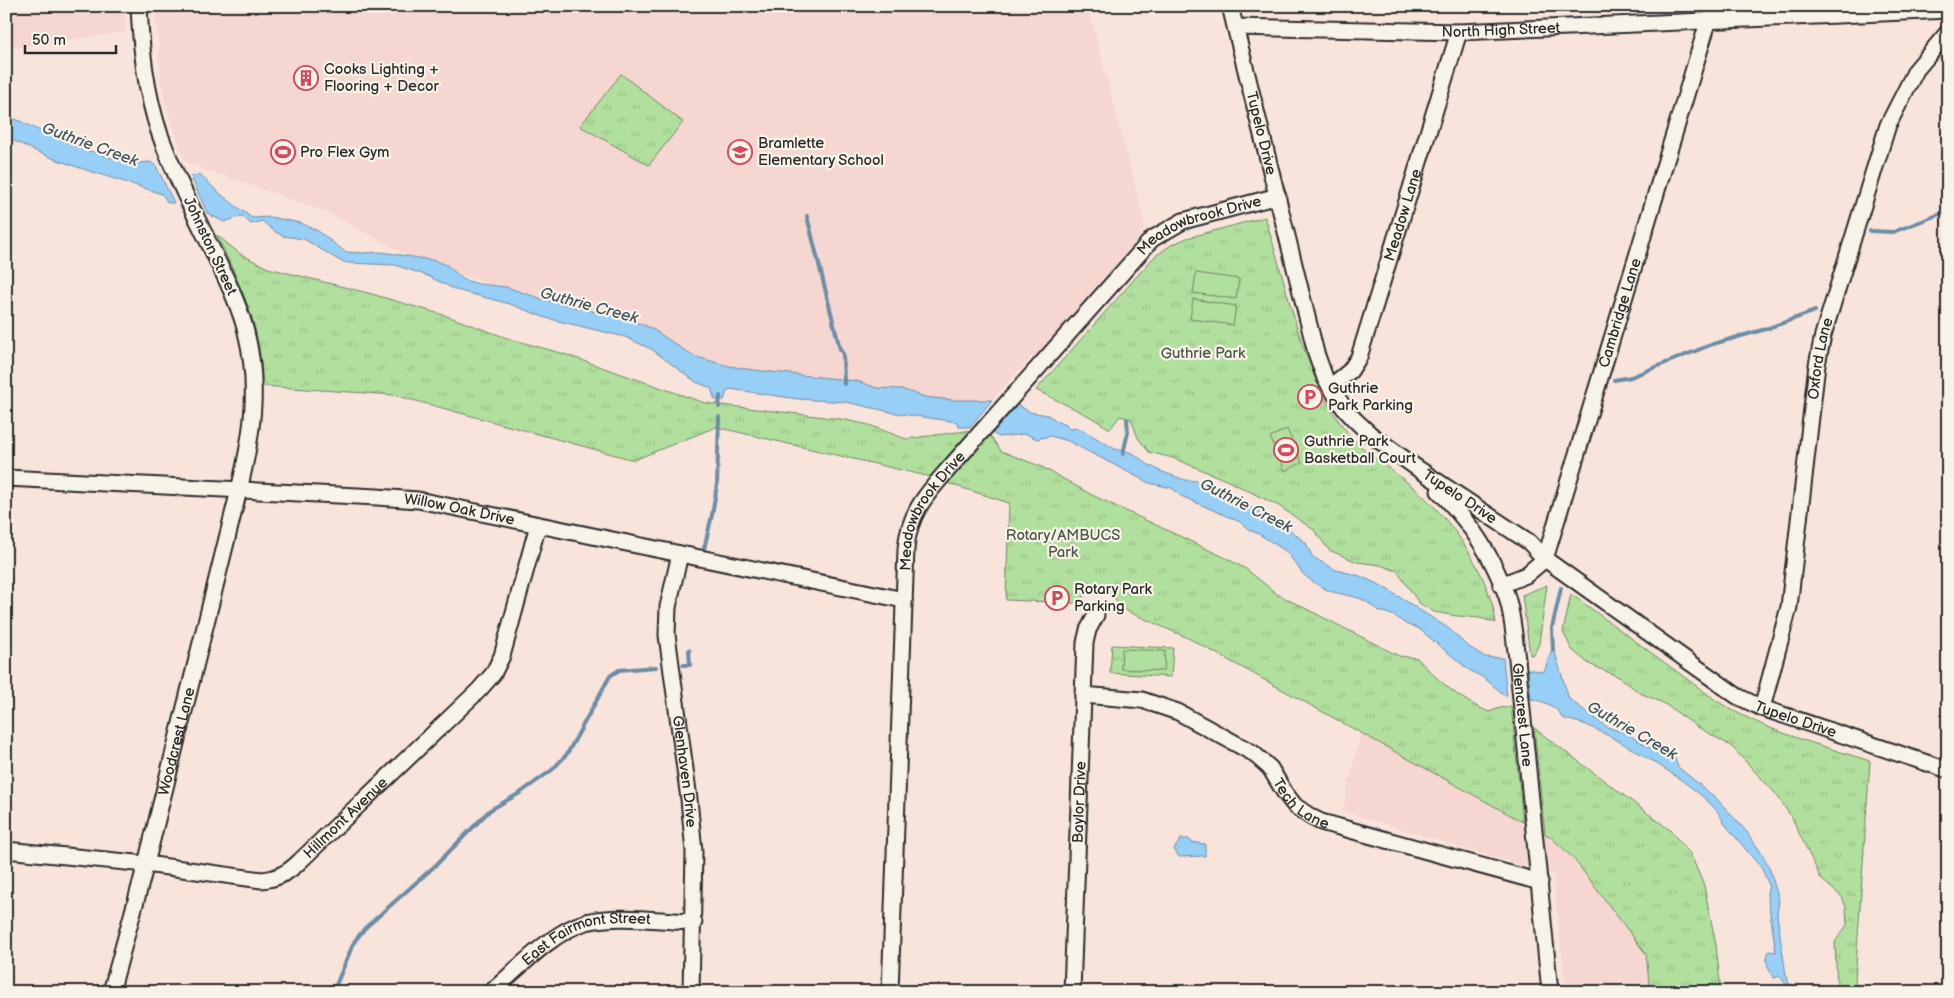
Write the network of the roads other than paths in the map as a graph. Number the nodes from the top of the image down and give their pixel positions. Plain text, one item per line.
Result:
1 (139, 6) edge
2 (1230, 6) edge
3 (1948, 10) edge
4 (1709, 19) junction
5 (1235, 27) junction
6 (1459, 32) junction
7 (1948, 32) edge
8 (1278, 196) junction
9 (1330, 387) junction
10 (1417, 468) junction
11 (6, 478) edge
12 (239, 490) junction
13 (538, 525) junction
14 (680, 554) junction
15 (1545, 559) junction
16 (1501, 585) junction
17 (904, 600) junction
18 (1096, 615) dead end
19 (1084, 695) junction
20 (1762, 708) junction
21 (1948, 770) edge
22 (6, 850) edge
23 (146, 864) junction
24 (1540, 882) junction
25 (694, 922) junction
26 (111, 992) edge
27 (491, 992) edge
28 (691, 992) edge
29 (890, 992) edge
30 (1072, 992) edge
31 (1550, 992) edge

1 - 12 street, Johnston Street
2 - 5 street, Tupelo Drive
3 - 4 street, North High Street
4 - 6 street, North High Street
4 - 15 street, Cambridge Lane
5 - 6 street, North High Street
5 - 8 street, Tupelo Drive
6 - 9 street, Meadow Lane
7 - 20 street, Oxford Lane
8 - 9 street, Tupelo Drive
8 - 17 street, Meadowbrook Drive
9 - 10 street, Tupelo Drive
10 - 15 street, Tupelo Drive
10 - 16 street, Glencrest Lane
11 - 12 street, Willow Oak Drive
12 - 13 street, Willow Oak Drive
12 - 23 street, Woodcrest Lane
13 - 14 street, Willow Oak Drive
13 - 23 street, Hillmont Avenue
14 - 17 street, Willow Oak Drive
14 - 25 street, Glenhaven Drive
15 - 16 street
15 - 20 street, Tupelo Drive
16 - 24 street, Glencrest Lane
17 - 29 street, Meadowbrook Drive
18 - 19 street, Baylor Drive
19 - 24 street, Tech Lane
19 - 30 street, Baylor Drive
20 - 21 street, Tupelo Drive
22 - 23 street, Hillmont Avenue
23 - 26 street, Woodcrest Lane
24 - 31 street, Glencrest Lane
25 - 27 street, East Fairmont Street
25 - 28 street, Glenhaven Drive

